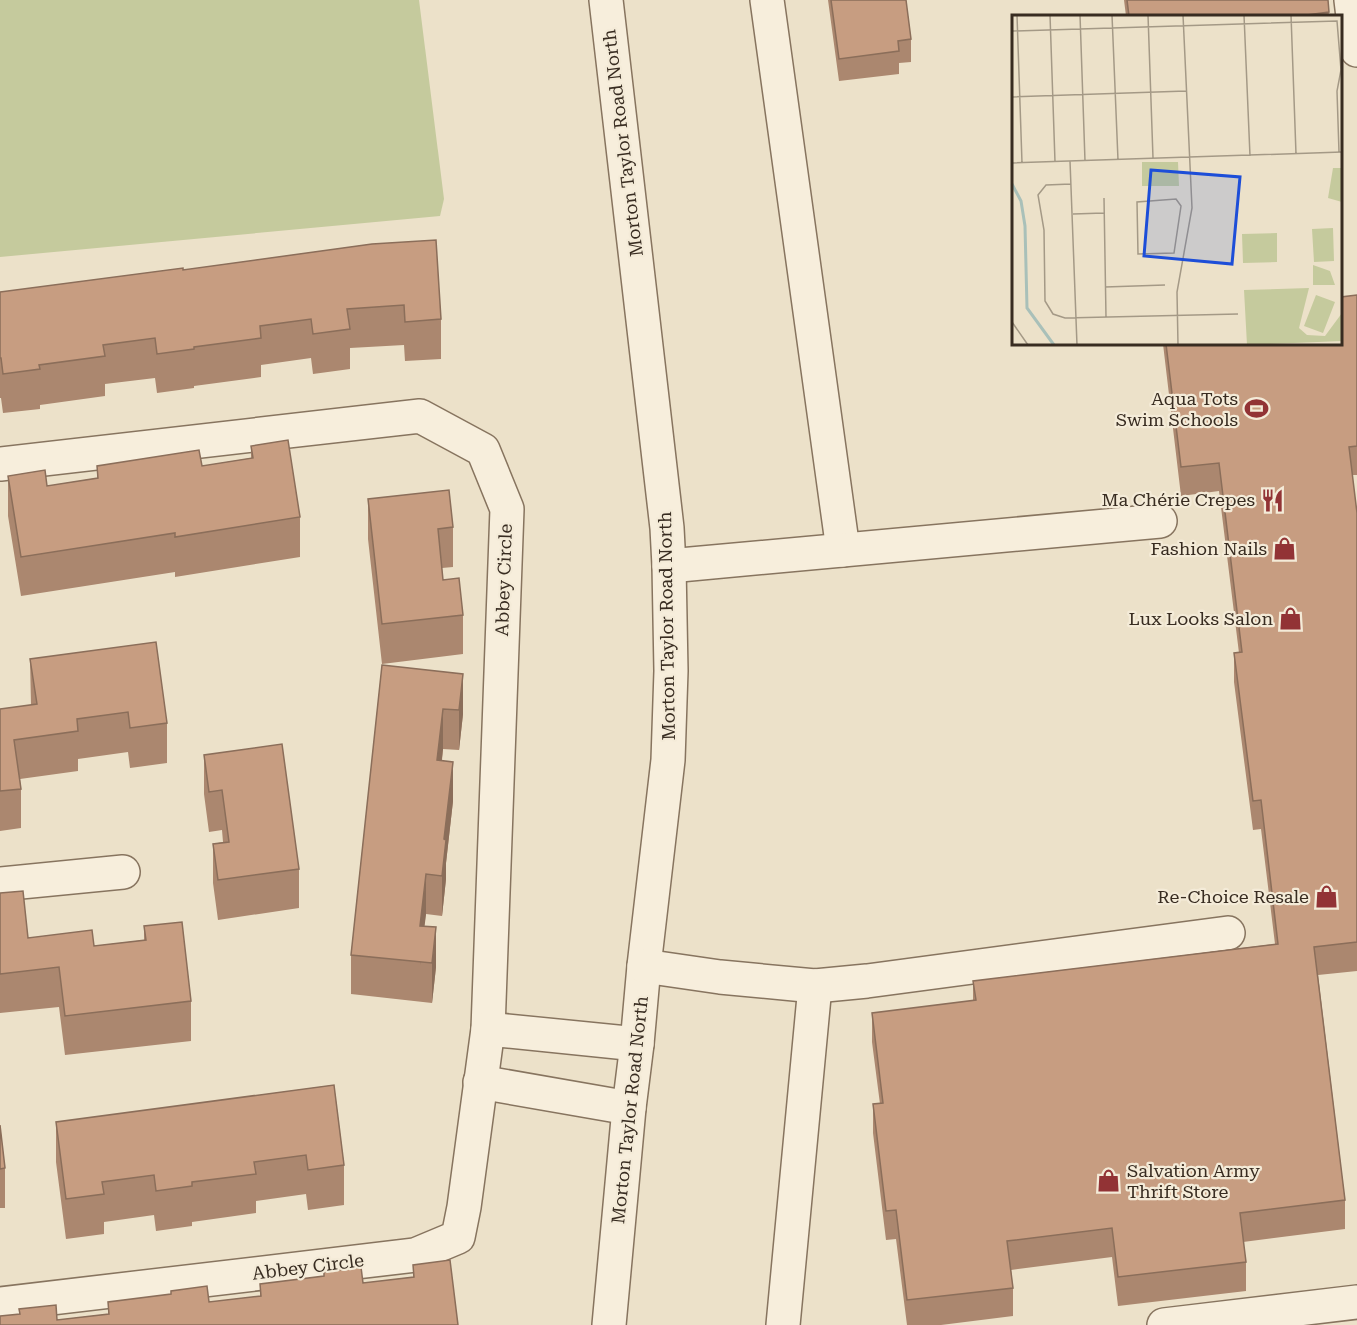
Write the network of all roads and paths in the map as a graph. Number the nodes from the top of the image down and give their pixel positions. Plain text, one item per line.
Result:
1 (606, 0) edge
2 (767, 0) edge
3 (1351, 0) edge
4 (1357, 50) edge
5 (0, 464) edge
6 (1160, 521) dead end
7 (843, 550) junction
8 (669, 566) junction
9 (123, 872) dead end
10 (0, 884) edge
11 (1228, 933) dead end
12 (644, 966) junction
13 (815, 986) junction
14 (488, 1029) junction
15 (637, 1044) junction
16 (480, 1082) junction
17 (629, 1108) junction
18 (1357, 1302) edge
19 (0, 1304) edge
20 (609, 1325) edge
21 (783, 1325) edge
22 (1164, 1325) edge

1 - 8 street, Morton Taylor Road North
2 - 7 street
3 - 4 street
5 - 14 street, Abbey Circle
6 - 7 street
7 - 8 street
8 - 12 street, Morton Taylor Road North
9 - 10 street
11 - 13 street
12 - 13 street
12 - 15 street, Morton Taylor Road North
13 - 21 street
14 - 15 street
14 - 16 street, Abbey Circle
15 - 17 street, Morton Taylor Road North
16 - 17 street
16 - 19 street, Abbey Circle
17 - 20 street, Morton Taylor Road North
18 - 22 street

